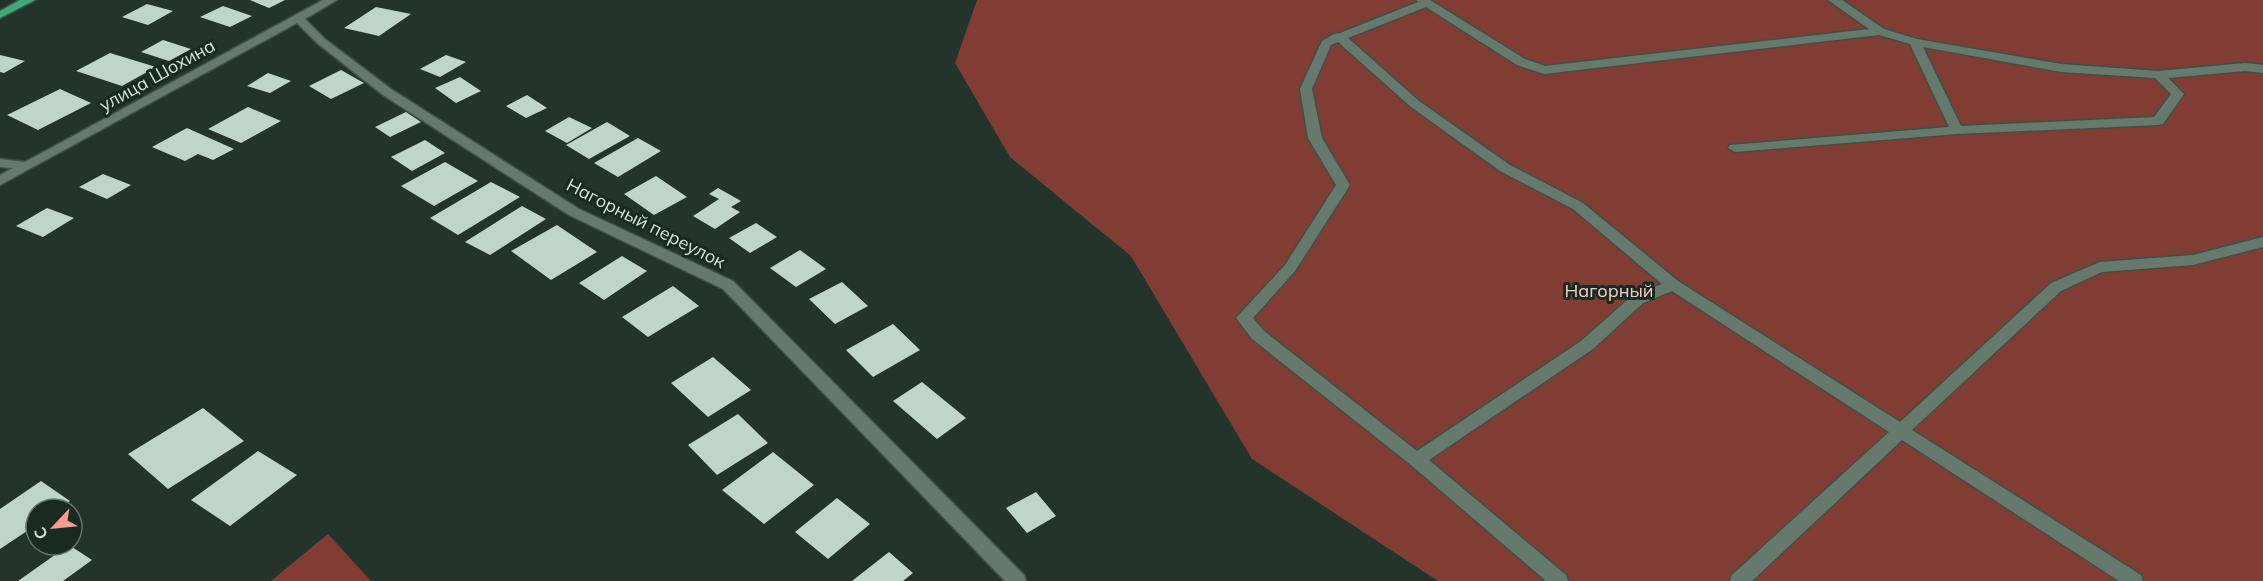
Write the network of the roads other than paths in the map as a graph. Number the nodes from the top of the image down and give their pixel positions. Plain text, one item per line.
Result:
1 (29, 0) edge
2 (330, 0) edge
3 (1834, 0) edge
4 (1424, 1) edge
5 (0, 15) edge
6 (298, 18) junction
7 (1880, 30) junction
8 (1338, 36) junction
9 (1915, 42) junction
10 (2263, 69) edge
11 (2158, 75) junction
12 (1957, 130) junction
13 (1735, 148) dead end
14 (0, 163) edge
15 (28, 166) junction
16 (0, 181) edge
17 (2263, 242) edge
18 (1673, 285) junction
19 (1899, 432) junction
20 (1417, 460) junction
21 (1017, 581) edge
22 (1559, 581) edge
23 (1739, 581) edge
24 (2133, 581) edge

1 - 5 main road
2 - 6 street, улица Шохина
3 - 7 street
4 - 7 street
4 - 8 street
6 - 15 street, улица Шохина
6 - 21 street, Нагорный переулок
7 - 9 street
8 - 18 street
8 - 20 street
9 - 11 street
9 - 12 street
10 - 11 street
11 - 12 street
12 - 13 street
14 - 15 street
15 - 16 street, улица Шохина
17 - 19 street
18 - 19 street
18 - 20 street
19 - 23 street
19 - 24 street
20 - 22 street

